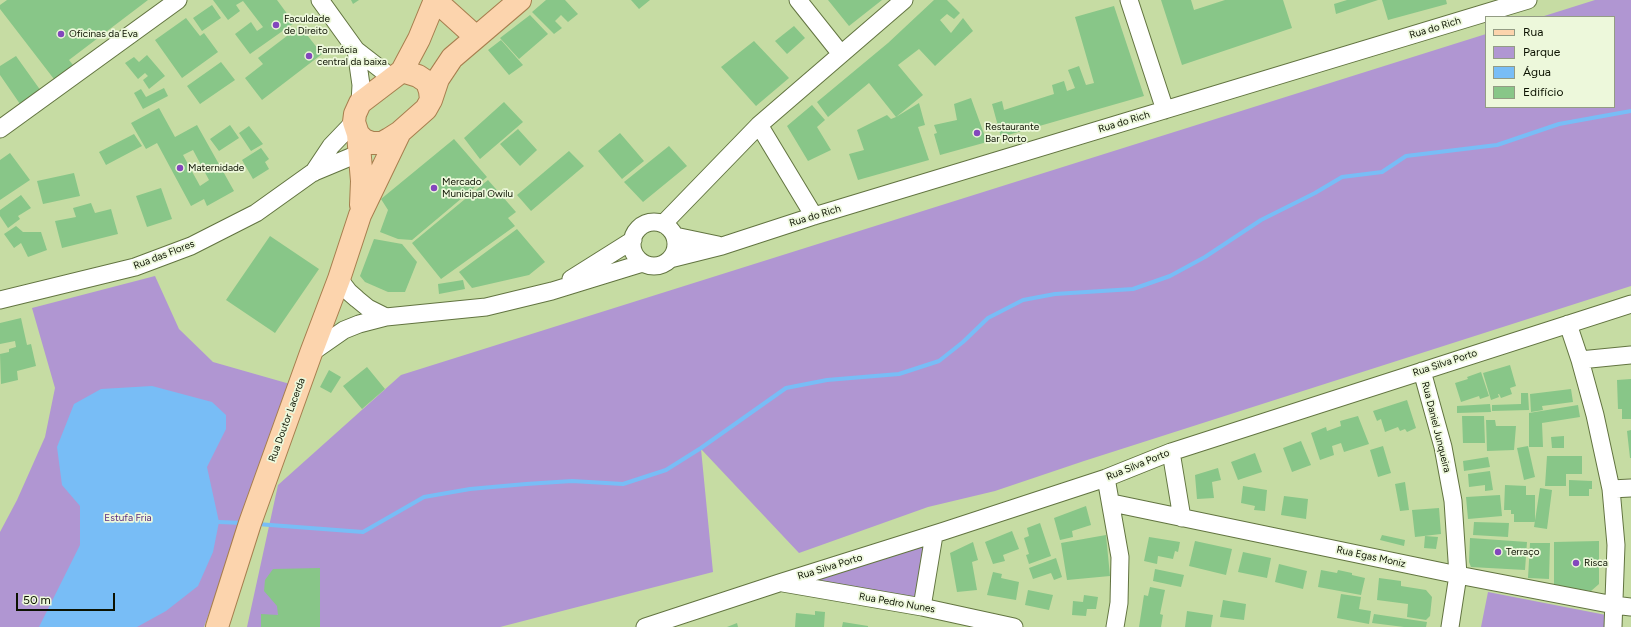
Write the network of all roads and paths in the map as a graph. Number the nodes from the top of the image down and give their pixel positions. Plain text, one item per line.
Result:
1 (178, 0) edge
2 (320, 0) edge
3 (435, 0) edge
4 (520, 0) edge
5 (798, 0) edge
6 (904, 0) edge
7 (1128, 0) edge
8 (1528, 0) edge
9 (476, 37) junction
10 (356, 50) junction
11 (840, 54) junction
12 (397, 74) junction
13 (431, 100) junction
14 (1165, 110) junction
15 (759, 125) junction
16 (358, 128) junction
17 (0, 129) edge
18 (391, 138) junction
19 (312, 173) junction
20 (360, 215) junction
21 (814, 216) junction
22 (669, 230) junction
23 (633, 240) junction
24 (722, 246) junction
25 (670, 259) junction
26 (643, 263) junction
27 (339, 279) junction
28 (552, 292) junction
29 (0, 300) edge
30 (1631, 304) edge
31 (386, 317) junction
32 (1568, 324) junction
33 (311, 353) junction
34 (1631, 355) edge
35 (1580, 360) junction
36 (1422, 371) junction
37 (1171, 452) junction
38 (1106, 478) junction
39 (1631, 488) edge
40 (1611, 489) junction
41 (1112, 503) junction
42 (1182, 518) junction
43 (934, 535) junction
44 (1458, 574) junction
45 (779, 583) junction
46 (1614, 605) junction
47 (1631, 607) edge
48 (922, 608) junction
49 (677, 622) edge
50 (217, 627) edge
51 (645, 627) edge
52 (1014, 627) edge
53 (1115, 627) edge
54 (1450, 627) edge
55 (1613, 627) edge

1 - 17 street
2 - 10 street
3 - 9 main road
3 - 12 main road
4 - 9 main road, Rua Doutor Lacerda
5 - 11 street
6 - 11 street
7 - 14 street
8 - 14 street, Rua do Rich
9 - 13 main road, Rua Doutor Lacerda
10 - 12 street
10 - 16 street
11 - 15 street
12 - 13 main road
12 - 16 main road
13 - 18 main road, Rua Doutor Lacerda
14 - 21 street, Rua do Rich
15 - 21 street
15 - 22 street
16 - 18 main road
16 - 19 street, Rua das Flores
16 - 19 street, Rua das Flores
16 - 20 main road, Rua Doutor Lacerda
18 - 20 main road, Rua Doutor Lacerda
19 - 29 street, Rua das Flores
20 - 27 main road, Rua Doutor Lacerda
21 - 24 street, Rua do Rich
22 - 23 street
22 - 24 street
22 - 25 street
23 - 26 street
23 - 28 street
24 - 25 street, Rua do Rich
25 - 26 street
26 - 28 street
27 - 31 street
27 - 33 main road, Rua Doutor Lacerda
28 - 31 street
30 - 32 street, Rua Silva Porto
31 - 33 street
32 - 35 street
32 - 36 street, Rua Silva Porto
33 - 50 main road, Rua Doutor Lacerda
34 - 35 street
35 - 40 street
36 - 37 street, Rua Silva Porto
36 - 44 street, Rua Daniel Junqueira
37 - 38 street, Rua Silva Porto
37 - 42 street
38 - 41 street
38 - 43 street, Rua Silva Porto
39 - 40 street
40 - 46 street
41 - 42 street, Rua Egas Moniz
41 - 53 street
42 - 44 street, Rua Egas Moniz
43 - 45 street, Rua Silva Porto
43 - 48 street
44 - 46 street, Rua Egas Moniz
44 - 54 street, Rua Daniel Junqueira
45 - 48 street, Rua Pedro Nunes
45 - 49 street, Rua Silva Porto
46 - 47 street, Rua Egas Moniz
46 - 55 street
48 - 52 street, Rua Pedro Nunes
49 - 51 street, Rua Silva Porto

